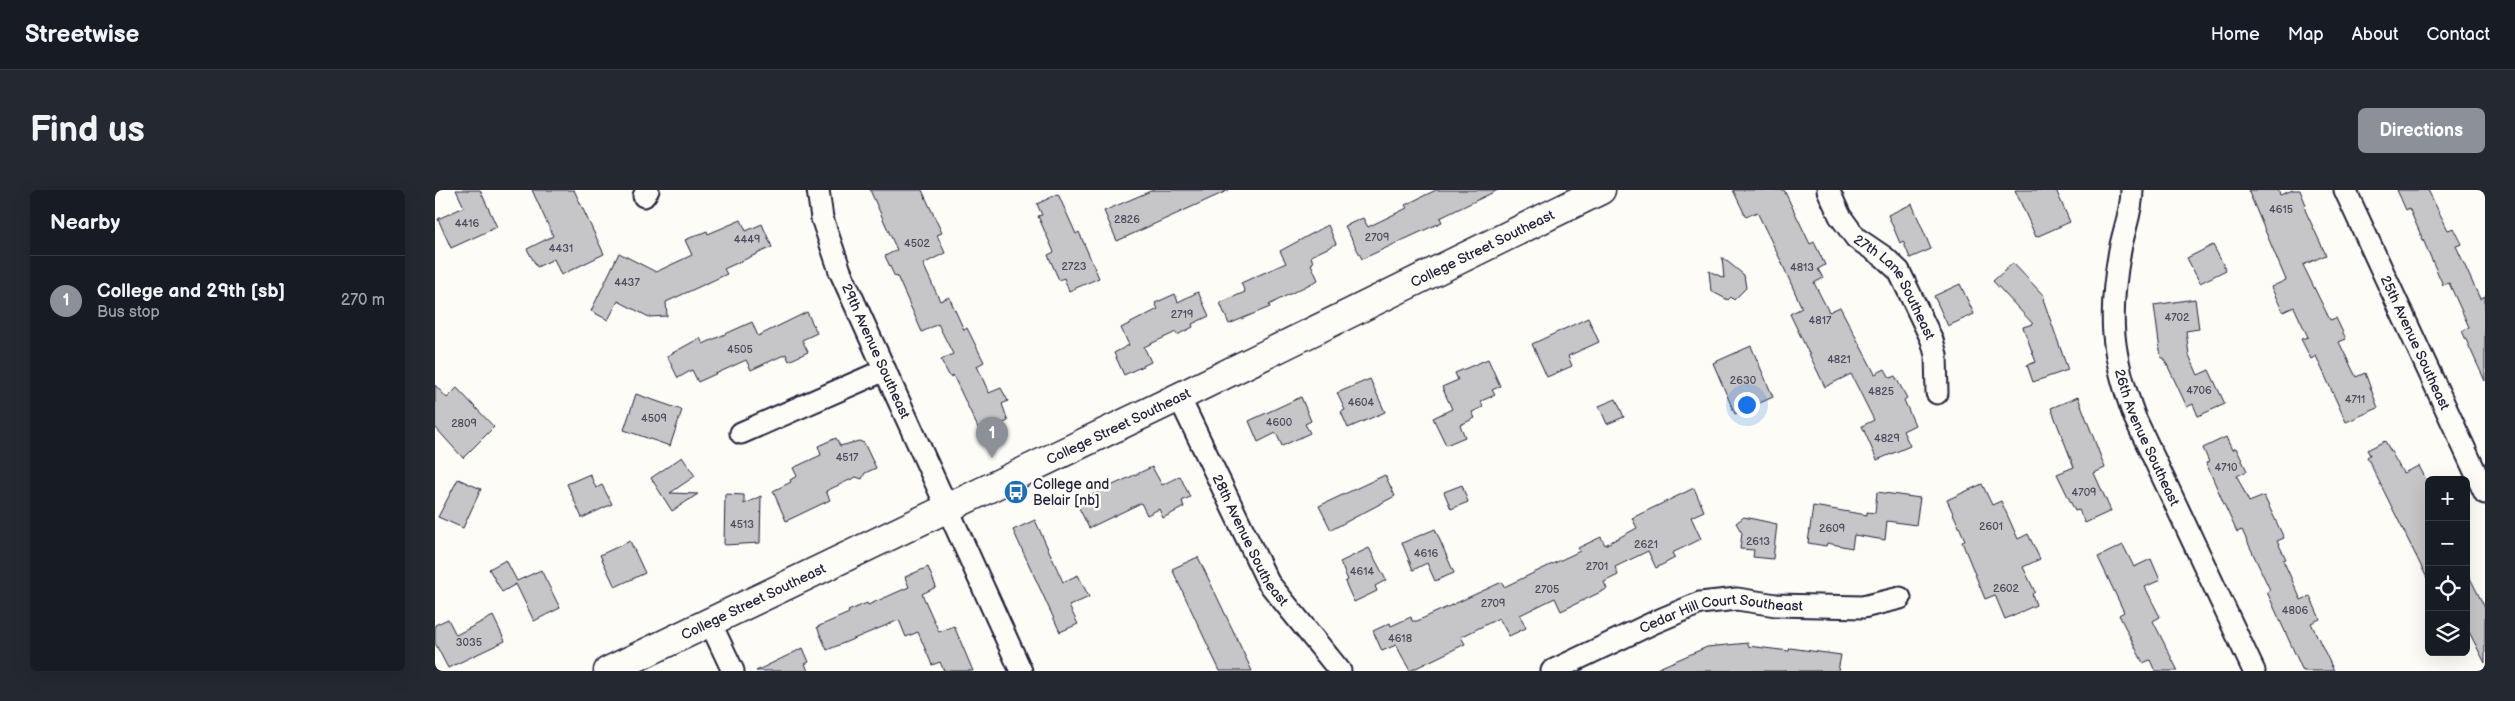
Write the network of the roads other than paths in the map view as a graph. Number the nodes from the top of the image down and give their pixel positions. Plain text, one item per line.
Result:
1 (818, 190) edge
2 (1828, 190) edge
3 (2132, 190) edge
4 (2345, 190) edge
5 (1584, 194) edge
6 (885, 370) junction
7 (1937, 393) dead end
8 (1179, 397) junction
9 (741, 433) dead end
10 (2485, 493) edge
11 (947, 508) junction
12 (1900, 598) dead end
13 (709, 622) junction
14 (608, 671) edge
15 (733, 671) edge
16 (1021, 671) edge
17 (1340, 671) edge
18 (1553, 671) edge
19 (2254, 671) edge

1 - 6 street, 29th Avenue Southeast
2 - 7 street, 27th Lane Southeast
3 - 19 street, 26th Avenue Southeast
4 - 10 street, 25th Avenue Southeast
5 - 8 main road, College Street Southeast
6 - 9 street
6 - 11 street, 29th Avenue Southeast
8 - 11 main road, College Street Southeast
8 - 17 street, 28th Avenue Southeast
11 - 13 main road, College Street Southeast
11 - 16 street, 29th Avenue Southeast
12 - 18 street, Cedar Hill Court Southeast
13 - 14 main road, College Street Southeast
13 - 15 street

